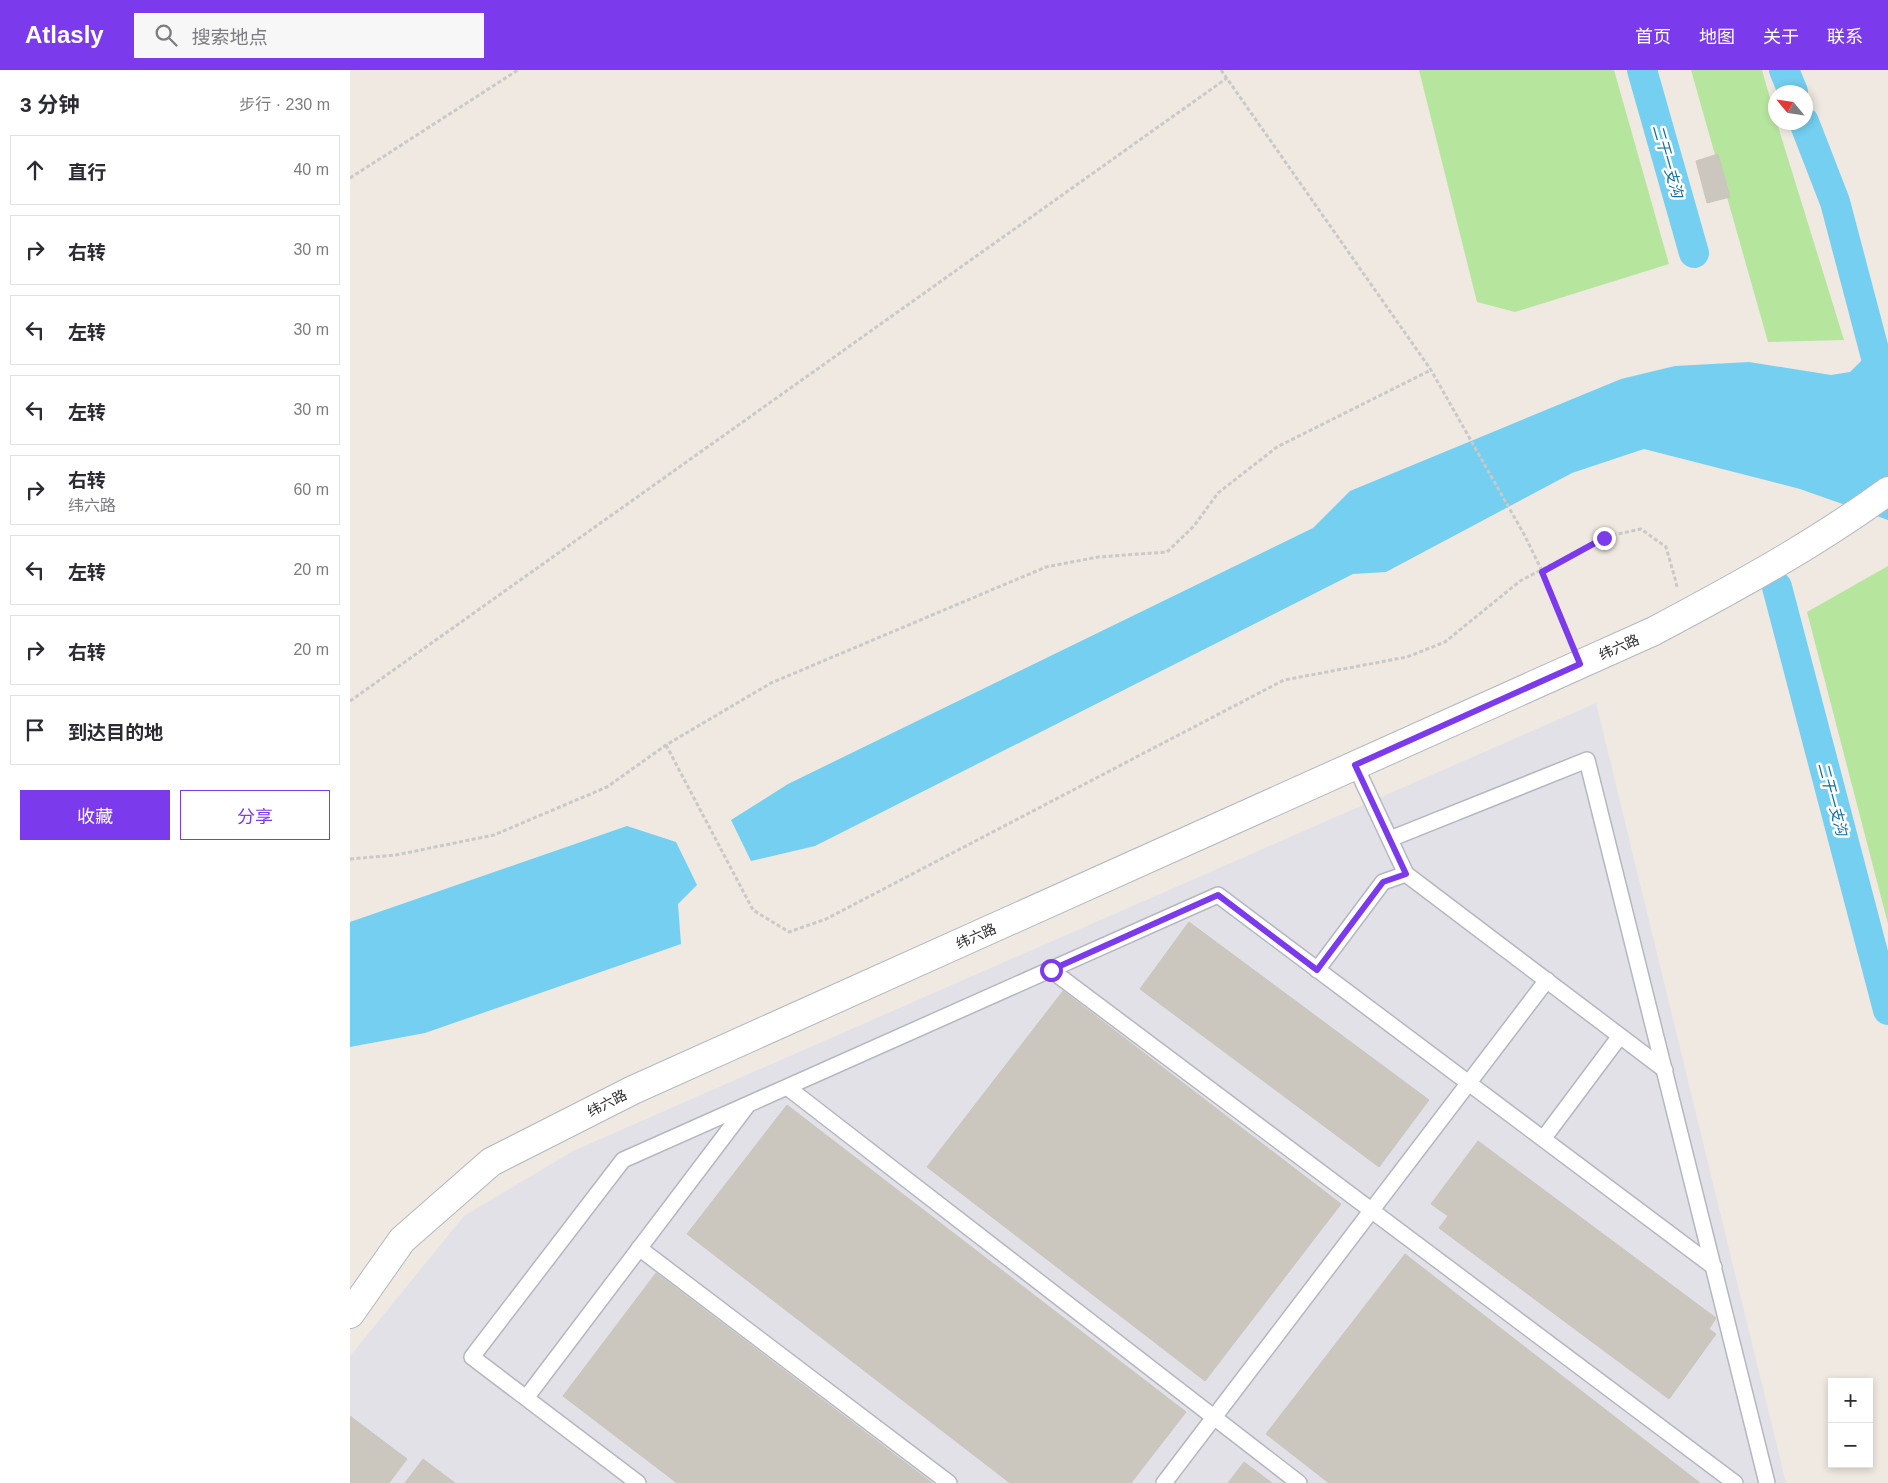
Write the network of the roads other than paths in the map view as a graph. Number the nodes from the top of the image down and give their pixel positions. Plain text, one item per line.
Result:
1 (1888, 491) edge
2 (1355, 765) junction
3 (1390, 839) junction
4 (1406, 874) junction
5 (1051, 970) junction
6 (1317, 970) junction
7 (1547, 980) junction
8 (1620, 1036) junction
9 (1665, 1070) junction
10 (1469, 1084) junction
11 (787, 1087) junction
12 (749, 1104) junction
13 (1543, 1139) junction
14 (1372, 1211) junction
15 (639, 1248) junction
16 (1714, 1267) junction
17 (350, 1314) edge
18 (526, 1398) junction
19 (1214, 1418) junction
20 (638, 1483) edge
21 (948, 1483) edge
22 (1164, 1483) edge
23 (1299, 1483) edge
24 (1735, 1483) edge
25 (1767, 1483) edge

1 - 2 street, 纬六路
2 - 3 lane
2 - 17 street, 纬六路
3 - 4 lane
3 - 9 lane
4 - 6 lane
4 - 7 lane
5 - 6 lane
5 - 11 lane
5 - 14 lane
6 - 10 lane
7 - 8 lane
7 - 10 lane
8 - 9 lane
8 - 13 lane
9 - 16 lane
10 - 13 lane
10 - 14 lane
11 - 12 lane
11 - 19 lane
12 - 15 lane
12 - 18 lane
13 - 16 lane
14 - 19 lane
14 - 24 lane
15 - 18 lane
15 - 21 lane
16 - 25 lane
18 - 20 lane
19 - 22 lane
19 - 23 lane

